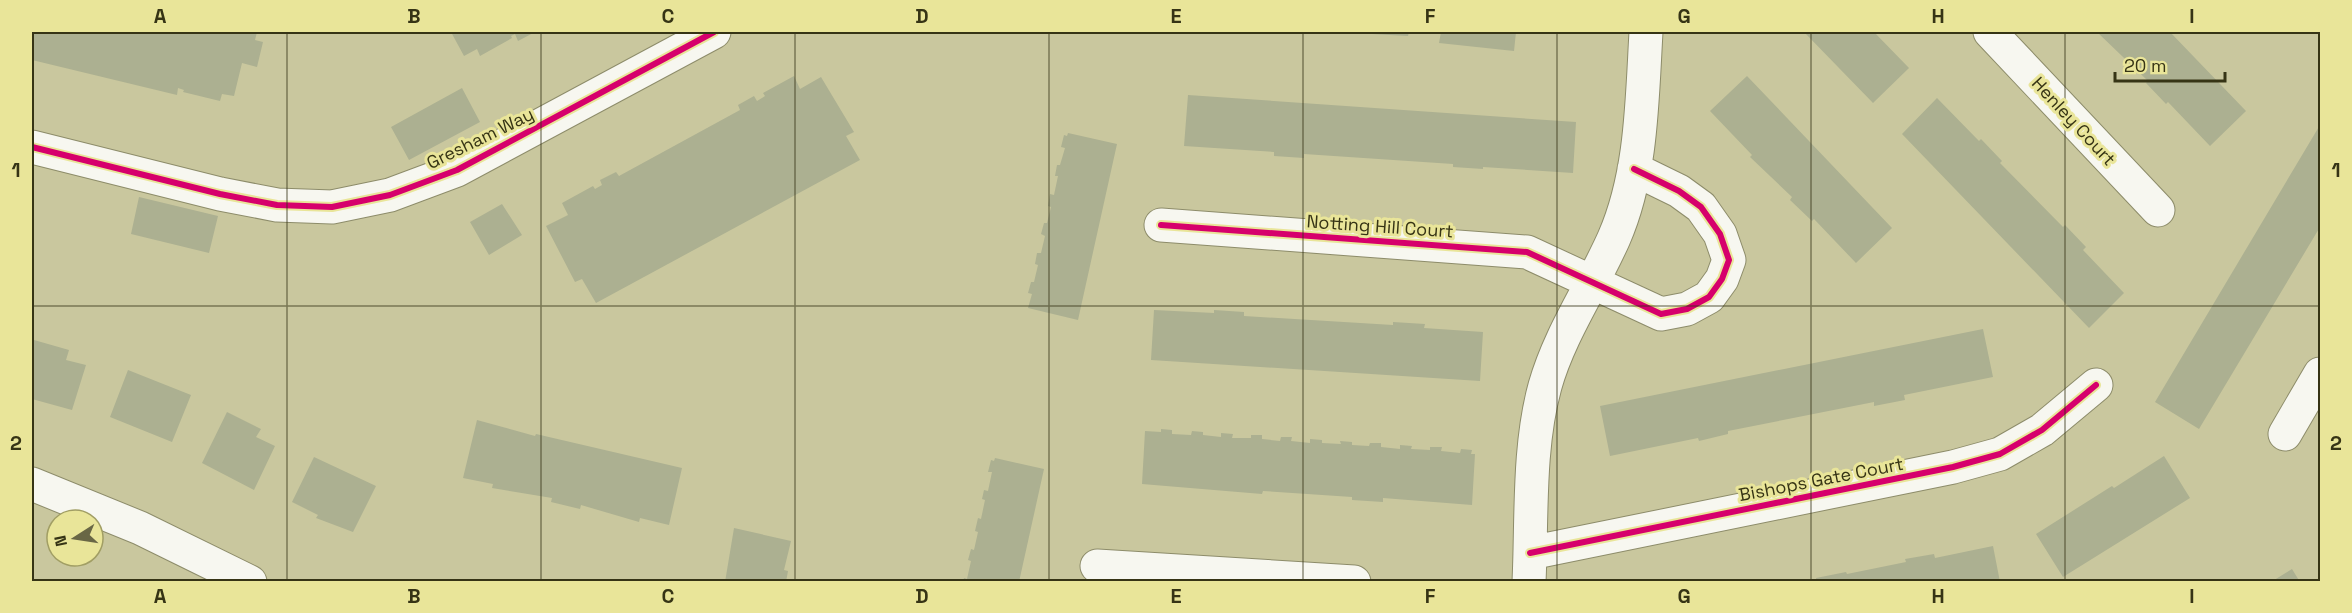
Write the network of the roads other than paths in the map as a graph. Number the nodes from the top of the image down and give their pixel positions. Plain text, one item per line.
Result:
1 (714, 32) edge
2 (1646, 32) edge
3 (1990, 32) edge
4 (32, 147) edge
5 (1634, 169) junction
6 (2158, 210) dead end
7 (1161, 225) dead end
8 (1591, 283) junction
9 (2320, 374) edge
10 (2096, 385) dead end
11 (2285, 434) dead end
12 (32, 484) edge
13 (1097, 566) dead end
14 (1530, 567) edge
15 (250, 582) edge
16 (1354, 582) edge

1 - 4 street, Gresham Way
2 - 5 street
3 - 6 street, Henley Court
5 - 8 street
5 - 8 street, Notting Hill Court
7 - 8 street, Notting Hill Court
8 - 14 street
9 - 11 street
10 - 14 street, Bishops Gate Court
12 - 15 street
13 - 16 street

